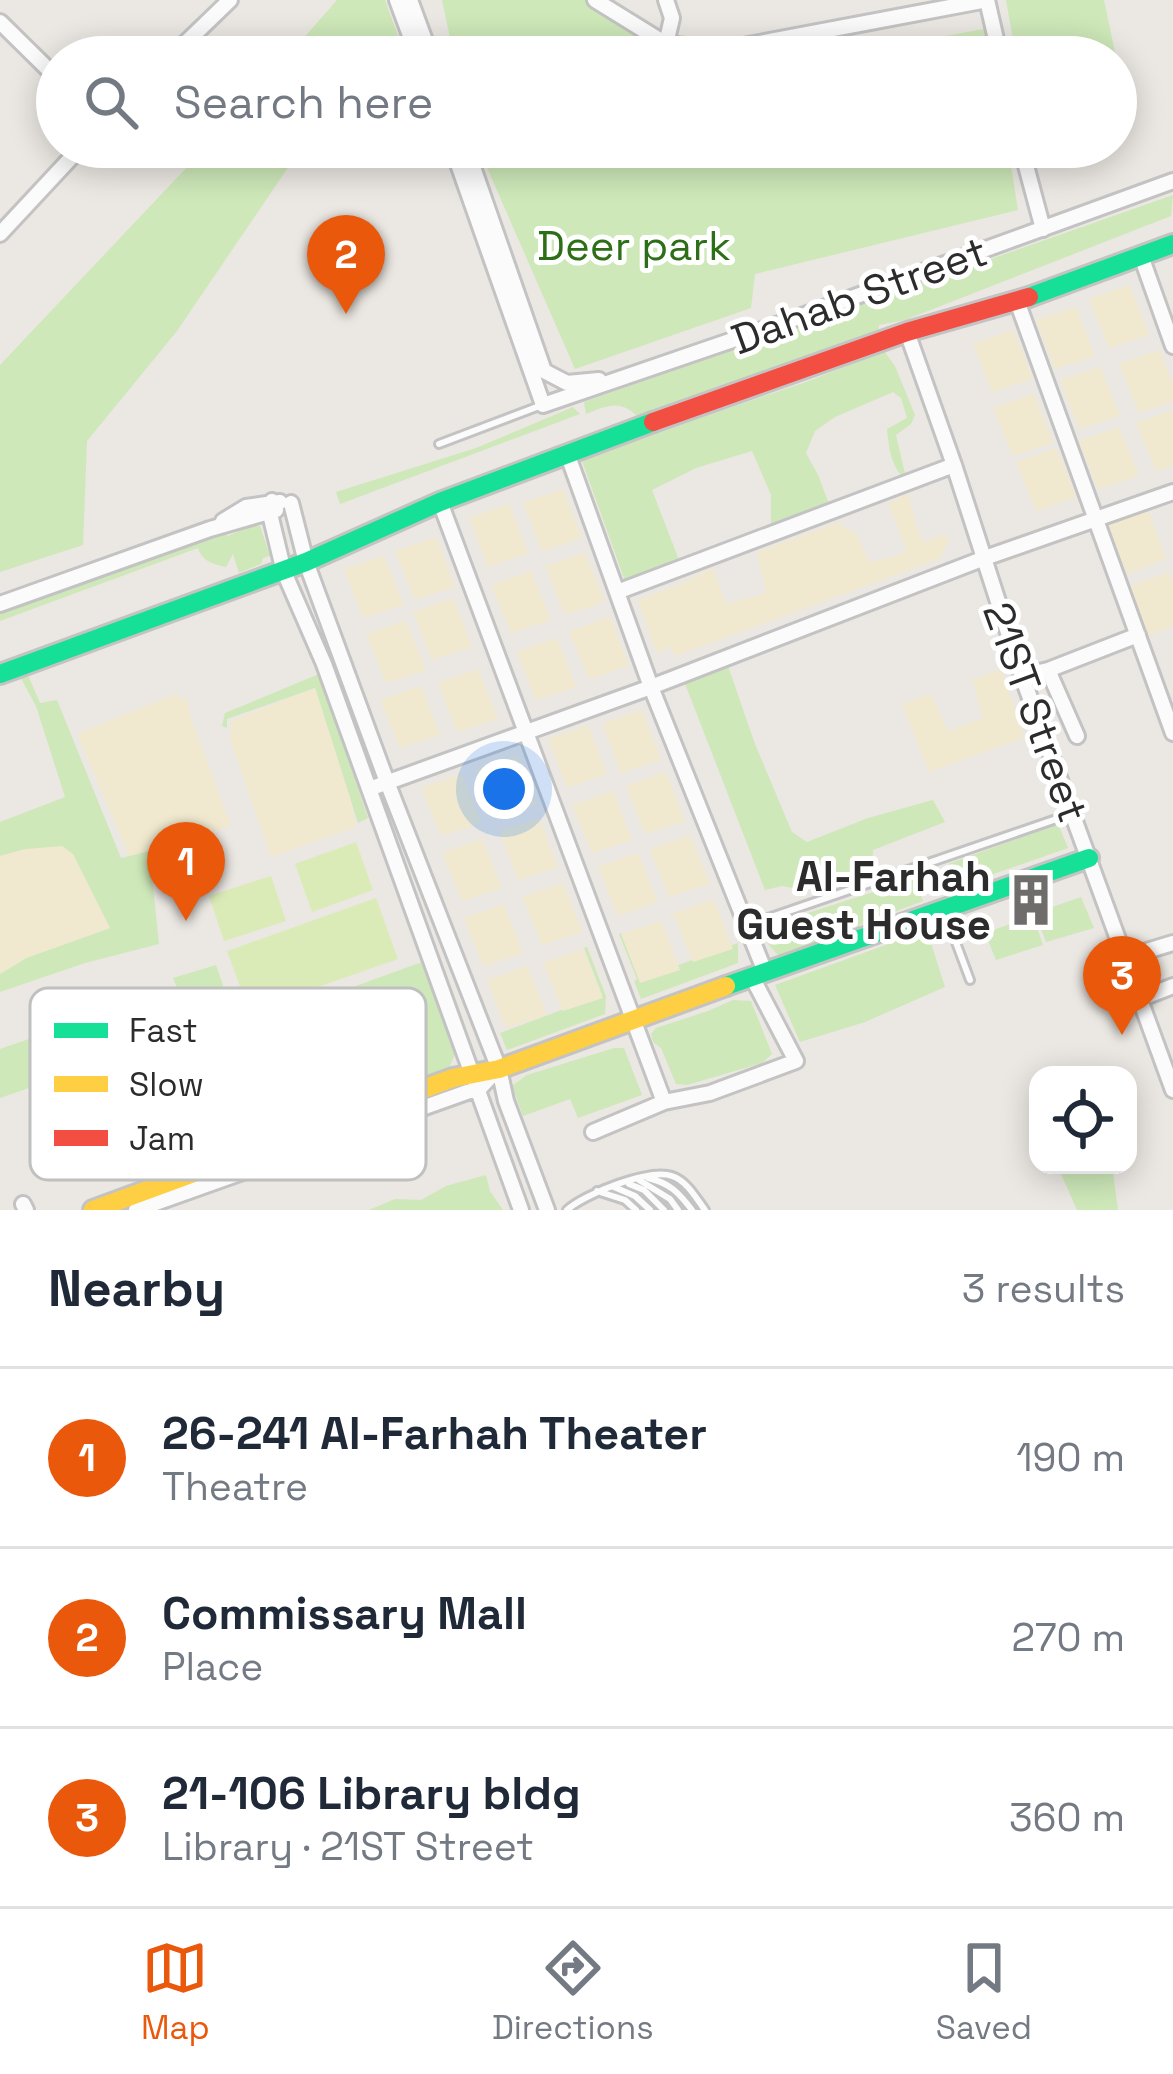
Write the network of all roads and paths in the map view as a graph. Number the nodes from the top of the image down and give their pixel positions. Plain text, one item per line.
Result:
1 (230, 0) edge
2 (397, 0) edge
3 (410, 0) edge
4 (595, 0) edge
5 (665, 0) edge
6 (987, 0) edge
7 (0, 22) edge
8 (193, 36) edge
9 (410, 36) edge
10 (423, 36) edge
11 (653, 36) edge
12 (668, 36) edge
13 (796, 36) edge
14 (995, 36) edge
15 (36, 57) edge
16 (60, 168) edge
17 (459, 168) edge
18 (473, 168) edge
19 (1027, 168) edge
20 (1173, 181) edge
21 (2, 226) edge
22 (1043, 230) junction
23 (1173, 244) edge
24 (1141, 256) junction
25 (1017, 301) junction
26 (907, 332) junction
27 (1173, 346) edge
28 (620, 379) junction
29 (543, 405) junction
30 (439, 444) dead end
31 (567, 453) junction
32 (954, 465) junction
33 (1173, 492) edge
34 (440, 502) junction
35 (271, 507) junction
36 (1096, 520) junction
37 (982, 559) junction
38 (306, 562) junction
39 (283, 570) junction
40 (617, 592) junction
41 (0, 604) edge
42 (1138, 635) junction
43 (341, 658) junction
44 (324, 664) junction
45 (1048, 670) junction
46 (0, 674) edge
47 (1022, 676) junction
48 (650, 687) junction
49 (524, 732) junction
50 (1173, 733) edge
51 (1077, 736) dead end
52 (387, 782) junction
53 (368, 789) junction
54 (1071, 814) junction
55 (1088, 858) junction
56 (944, 909) junction
57 (748, 926) junction
58 (1173, 943) edge
59 (1127, 957) junction
60 (759, 974) junction
61 (970, 980) dead end
62 (1173, 986) edge
63 (1140, 999) junction
64 (632, 1019) junction
65 (499, 1069) junction
66 (474, 1082) junction
67 (426, 1088) edge
68 (1173, 1090) edge
69 (426, 1100) edge
70 (664, 1102) junction
71 (593, 1132) dead end
72 (641, 1178) junction
73 (175, 1180) edge
74 (215, 1180) edge
75 (626, 1182) junction
76 (611, 1186) junction
77 (594, 1191) junction
78 (93, 1210) edge
79 (136, 1210) edge
80 (521, 1210) edge
81 (547, 1210) edge
82 (567, 1210) edge
83 (636, 1210) edge
84 (650, 1210) edge
85 (664, 1210) edge
86 (678, 1210) edge
87 (692, 1210) edge
88 (705, 1210) edge

1 - 8 street
2 - 9 street
3 - 10 street
4 - 11 street
5 - 12 street
6 - 13 street
6 - 14 street
7 - 15 street
16 - 21 street
17 - 29 street
18 - 28 street
19 - 22 street
20 - 22 street, Dahab Street
22 - 28 street, Dahab Street
23 - 24 street
24 - 25 street
24 - 27 street
25 - 26 street
25 - 36 street
26 - 31 street
26 - 32 street, 21ST Street
28 - 29 street, Dahab Street
29 - 30 lane
31 - 34 street
31 - 40 street
32 - 37 street, 21ST Street
32 - 40 street
33 - 36 street
34 - 38 street
34 - 49 street
35 - 38 street
35 - 39 street
35 - 41 street
36 - 37 street
36 - 42 street
37 - 47 street, 21ST Street
37 - 48 street
38 - 39 street
38 - 43 street
39 - 44 street
39 - 46 street
40 - 48 street
42 - 45 street
42 - 50 street
43 - 44 street
43 - 52 street
44 - 53 street
45 - 47 street
45 - 51 street
47 - 54 street, 21ST Street
48 - 49 street
48 - 57 street
49 - 52 street
49 - 64 street
52 - 53 street
52 - 65 street
53 - 66 street
54 - 55 street, 21ST Street
54 - 57 lane
55 - 56 street
55 - 59 street, 21ST Street
56 - 60 street
56 - 61 lane
57 - 60 street
58 - 59 street
59 - 63 street, 21ST Street
60 - 64 street
60 - 70 street
62 - 63 street
63 - 68 street, 21ST Street
64 - 65 street
64 - 70 street
65 - 66 street
65 - 81 street
66 - 67 street
66 - 69 street
66 - 80 street
70 - 71 street
72 - 75 lane
72 - 86 lane
72 - 87 lane
72 - 88 lane
73 - 78 street
74 - 79 street
75 - 76 lane
75 - 85 lane
76 - 77 lane
76 - 84 lane
77 - 82 lane
77 - 83 lane

